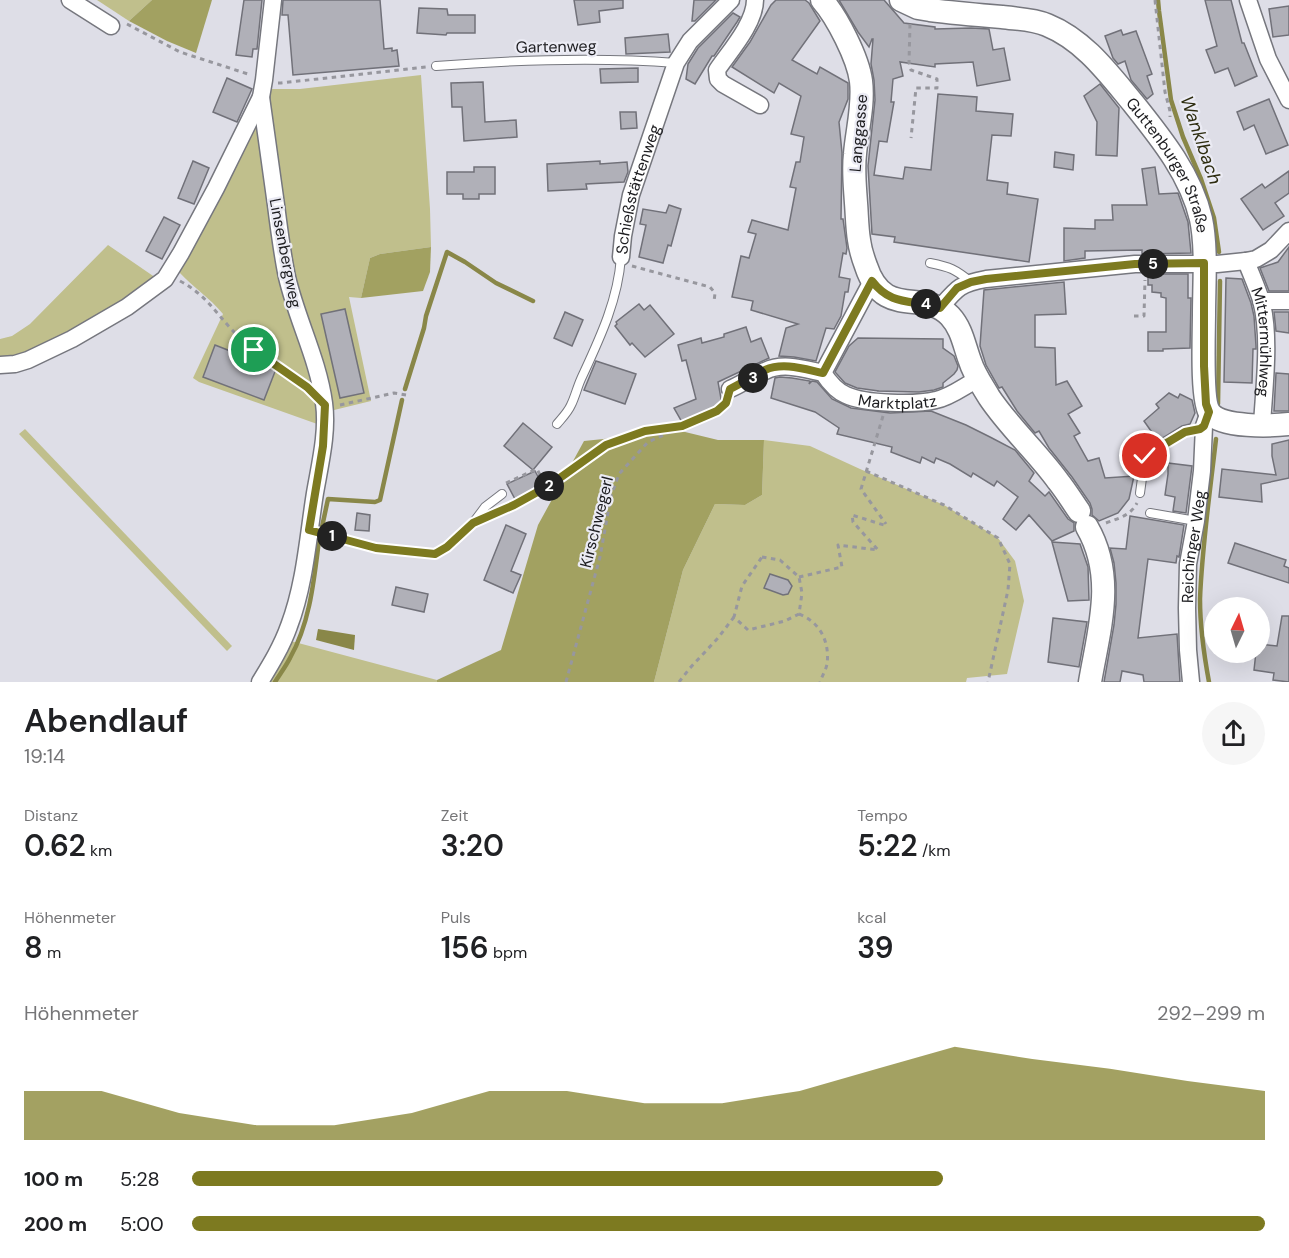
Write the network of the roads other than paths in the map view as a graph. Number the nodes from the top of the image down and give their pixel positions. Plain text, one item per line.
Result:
1 (70, 0) edge
2 (273, 0) edge
3 (731, 0) edge
4 (755, 0) edge
5 (822, 0) edge
6 (901, 0) edge
7 (1248, 0) edge
8 (116, 24) road end
9 (676, 63) junction
10 (436, 66) road end
11 (261, 97) junction
12 (1289, 100) edge
13 (760, 105) dead end
14 (1289, 231) edge
15 (626, 261) joint
16 (1246, 261) junction
17 (930, 263) dead end
18 (1204, 263) junction
19 (872, 281) junction
20 (971, 282) junction
21 (1261, 301) junction
22 (1289, 301) edge
23 (940, 308) junction
24 (0, 366) edge
25 (823, 373) junction
26 (978, 379) junction
27 (730, 389) road end
28 (1206, 419) junction
29 (557, 424) dead end
30 (1289, 424) edge
31 (1262, 425) junction
32 (502, 494) road end
33 (1139, 497) road end
34 (1150, 513) dead end
35 (1196, 521) junction
36 (309, 530) junction
37 (260, 682) edge
38 (1090, 682) edge
39 (1191, 682) edge

1 - 8 street
2 - 11 street, Linsenbergweg
3 - 9 street, Schießstättenweg
4 - 13 street
5 - 19 main road, Langgasse
6 - 18 main road, Guttenburger Straße
7 - 12 street
9 - 10 lane, Gartenweg
9 - 15 street, Schießstättenweg
11 - 24 street, Linsenbergweg
11 - 36 street, Linsenbergweg
14 - 16 street
15 - 29 lane, Schießstättenweg
16 - 18 street
16 - 21 street, Mittermühlweg
17 - 20 lane
18 - 20 street
18 - 28 main road, Guttenburger Straße
19 - 23 main road
19 - 25 street
20 - 23 street
21 - 22 street
21 - 31 street, Mittermühlweg
23 - 26 main road
25 - 26 street, Marktplatz
25 - 27 street
26 - 38 main road
28 - 31 main road
28 - 33 lane
28 - 35 street, Reichinger Weg
30 - 31 main road
32 - 36 lane
34 - 35 lane
35 - 39 street, Reichinger Weg
36 - 37 street, Linsenbergweg

